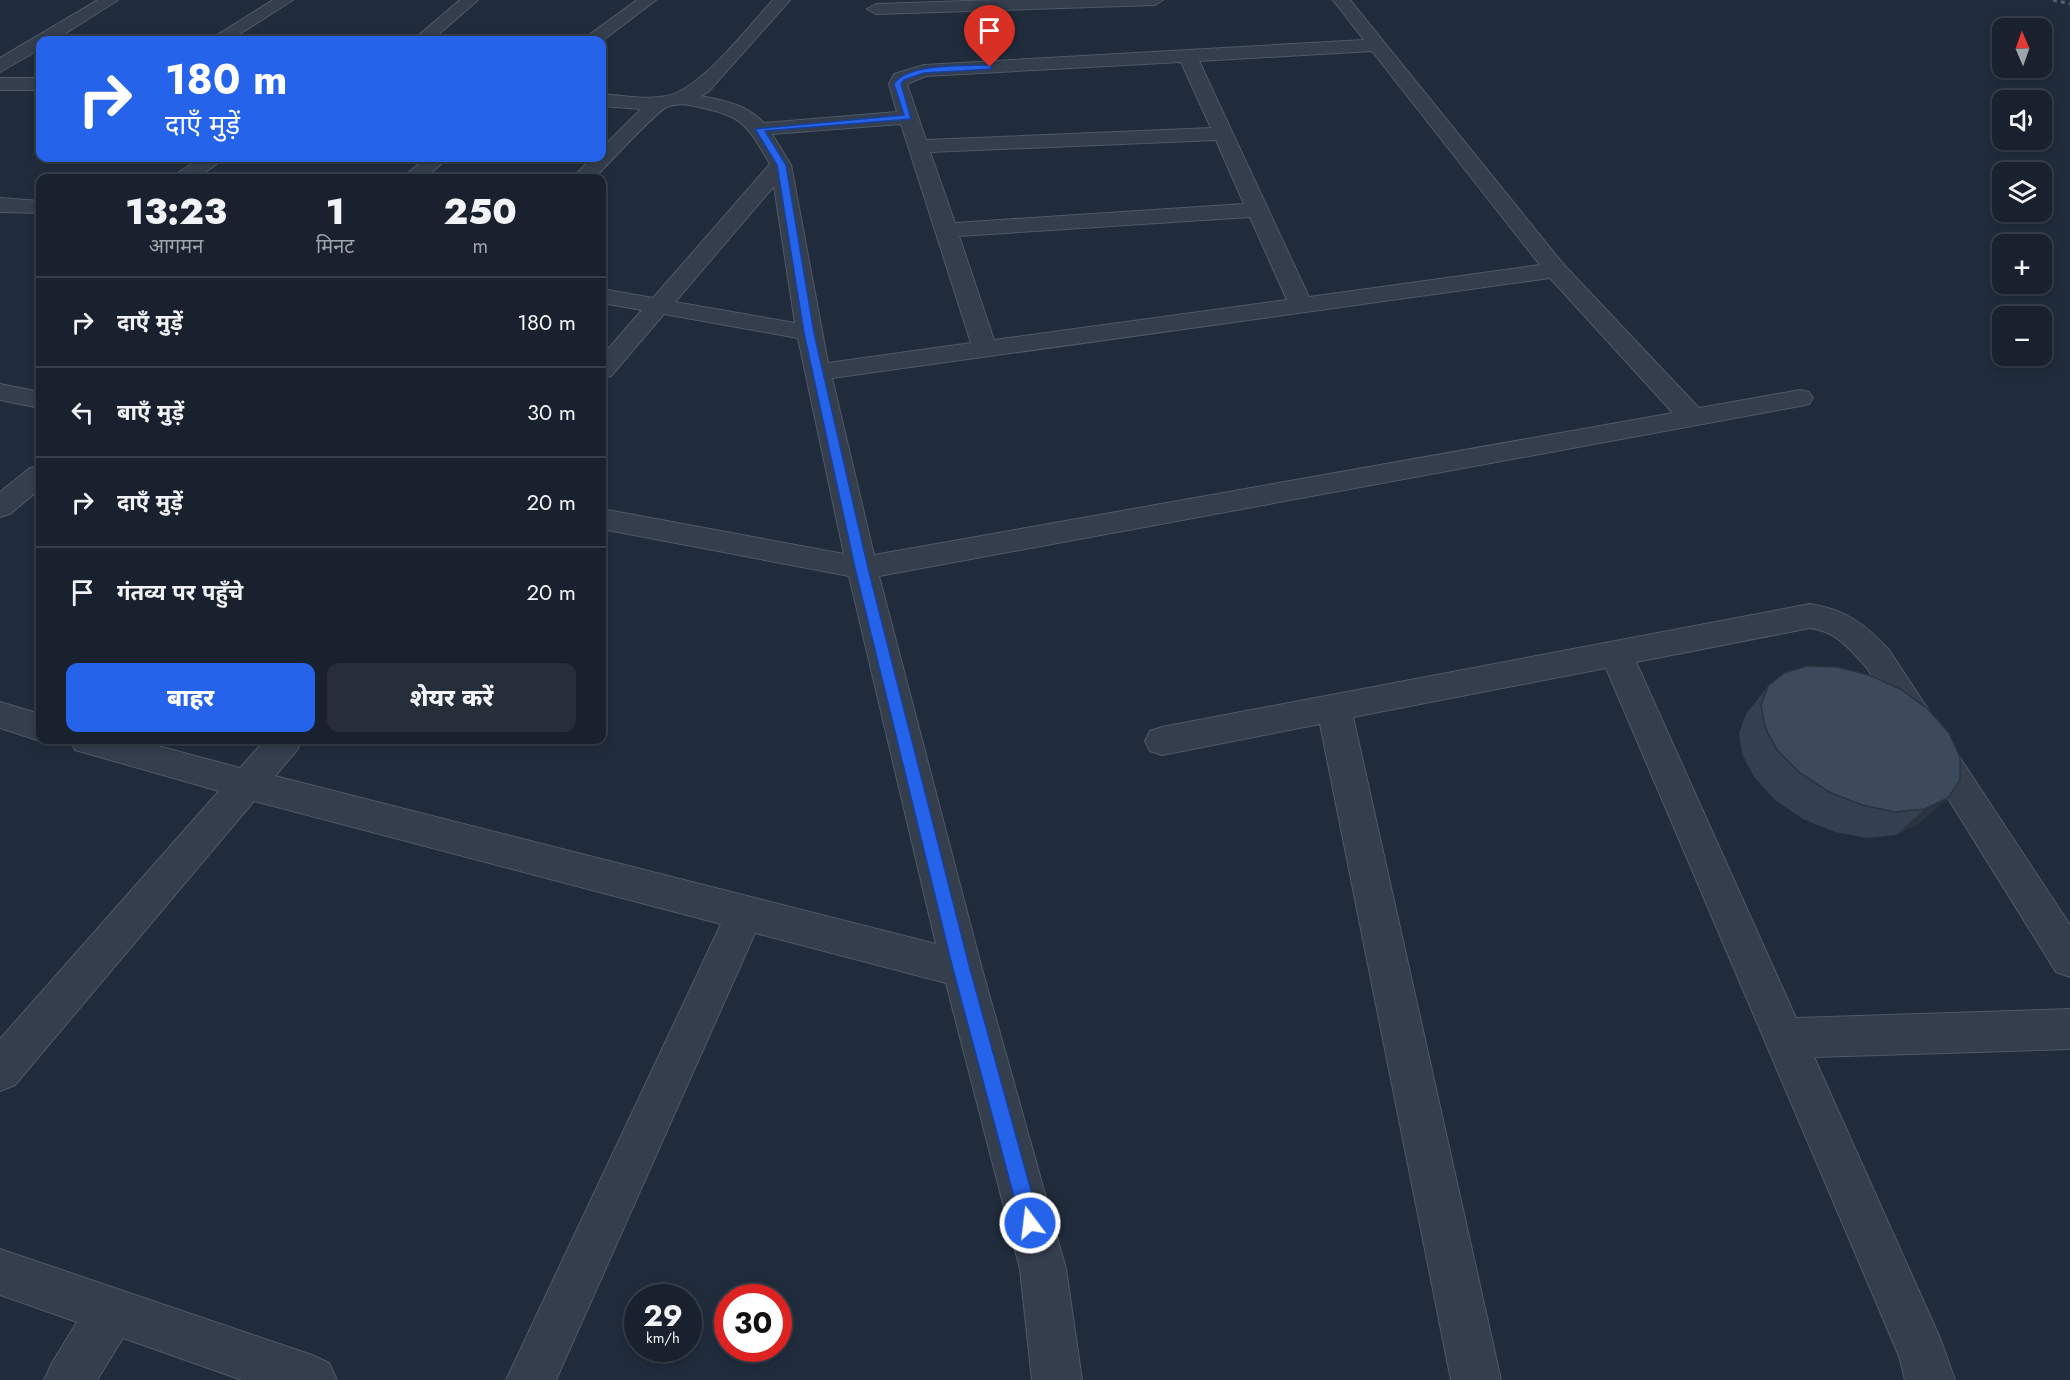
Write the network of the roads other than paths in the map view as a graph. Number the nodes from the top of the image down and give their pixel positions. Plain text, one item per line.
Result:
1 (110, 0) edge
2 (285, 0) edge
3 (470, 0) edge
4 (648, 0) edge
5 (782, 0) edge
6 (1127, 0) edge
7 (1155, 0) edge
8 (1341, 0) edge
9 (957, 3) edge
10 (876, 9) dead end
11 (49, 36) edge
12 (225, 36) edge
13 (427, 36) edge
14 (597, 36) edge
15 (36, 44) edge
16 (1374, 45) junction
17 (1188, 56) junction
18 (0, 66) edge
19 (0, 84) edge
20 (36, 84) edge
21 (606, 100) edge
22 (672, 101) junction
23 (909, 117) junction
24 (759, 129) junction
25 (1224, 134) junction
26 (918, 147) junction
27 (606, 159) edge
28 (209, 162) edge
29 (433, 162) edge
30 (602, 162) edge
31 (781, 165) junction
32 (189, 174) edge
33 (417, 174) edge
34 (589, 174) edge
35 (36, 207) edge
36 (6, 209) edge
37 (1258, 210) junction
38 (946, 230) junction
39 (1556, 270) junction
40 (606, 297) edge
41 (1301, 305) junction
42 (658, 306) junction
43 (809, 333) junction
44 (985, 349) junction
45 (606, 366) edge
46 (818, 372) junction
47 (0, 392) edge
48 (1800, 398) dead end
49 (36, 399) edge
50 (1692, 417) junction
51 (36, 478) edge
52 (0, 507) edge
53 (606, 520) edge
54 (862, 568) junction
55 (1616, 654) junction
56 (1334, 708) junction
57 (0, 715) edge
58 (36, 726) edge
59 (1162, 741) dead end
60 (102, 744) edge
61 (282, 744) edge
62 (248, 784) junction
63 (745, 914) junction
64 (2070, 959) edge
65 (962, 969) junction
66 (2070, 1029) edge
67 (1784, 1038) junction
68 (0, 1070) edge
69 (0, 1272) edge
70 (113, 1310) junction
71 (69, 1380) edge
72 (312, 1380) edge
73 (531, 1380) edge
74 (1057, 1380) edge
75 (1476, 1380) edge
76 (1930, 1380) edge

1 - 11 street
2 - 12 street
3 - 13 street
4 - 14 street
5 - 22 street
6 - 7 street
6 - 9 street
8 - 16 street
9 - 10 street
15 - 18 street
16 - 17 street
16 - 39 street
17 - 23 street
17 - 25 street
19 - 20 street
21 - 22 street
22 - 24 street
22 - 27 street
23 - 24 street
23 - 26 street
24 - 31 street
25 - 26 street
25 - 37 street
26 - 38 street
28 - 32 street
29 - 33 street
30 - 34 street
31 - 42 street
31 - 43 street
35 - 36 street
37 - 38 street
37 - 41 street
38 - 44 street
39 - 41 street
39 - 50 street
40 - 42 street
41 - 44 street
42 - 43 street
42 - 45 street
43 - 46 street
44 - 46 street
46 - 54 street
47 - 49 street
48 - 50 street
50 - 54 street
51 - 52 street
53 - 54 street
54 - 65 street
55 - 56 street
55 - 64 street
55 - 67 street
56 - 59 street
56 - 75 street
57 - 58 street
60 - 62 street
61 - 62 street
62 - 63 street
62 - 68 street
63 - 65 street
63 - 73 street
65 - 74 street
66 - 67 street
67 - 76 street
69 - 70 street
70 - 71 street
70 - 72 street

